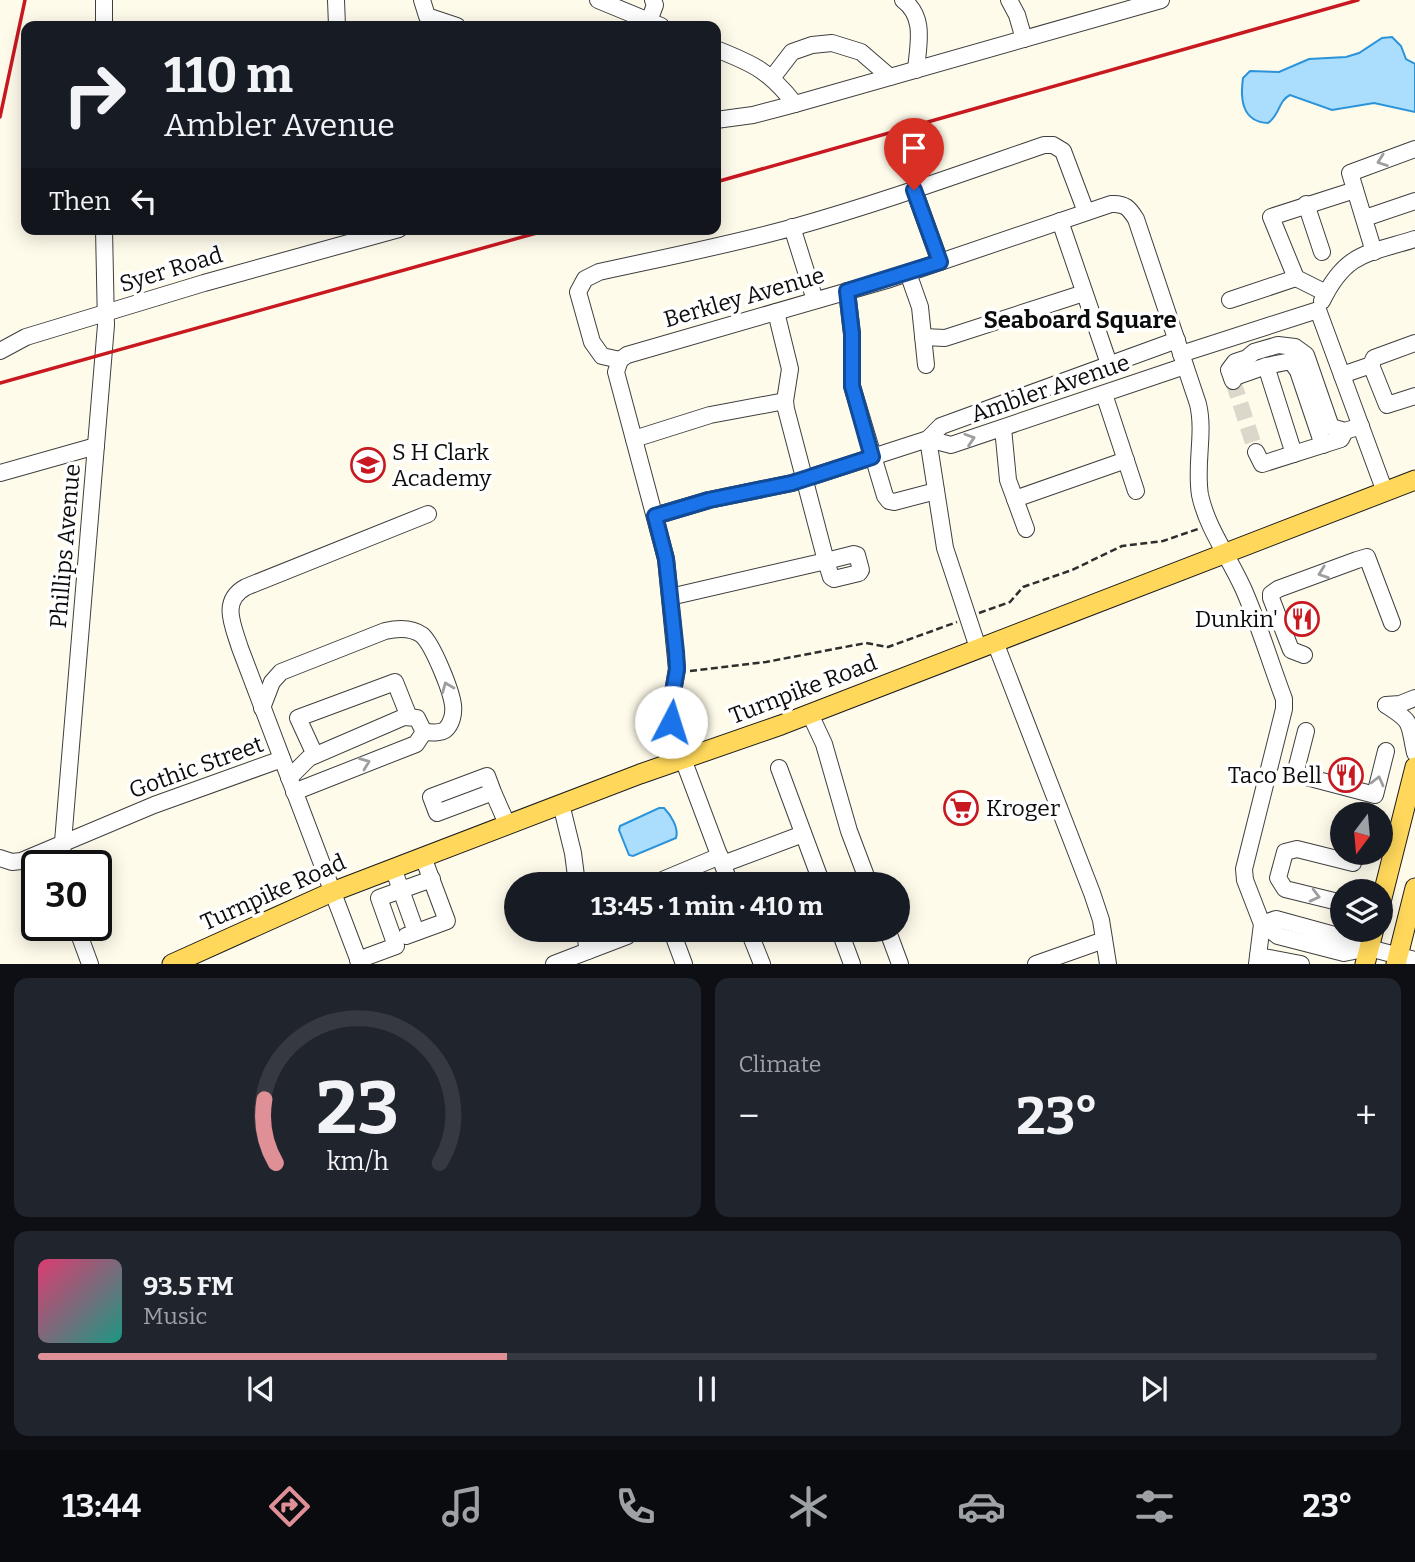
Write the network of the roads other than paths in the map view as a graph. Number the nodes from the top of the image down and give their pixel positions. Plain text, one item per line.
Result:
1 (104, 0) edge
2 (337, 0) edge
3 (422, 0) edge
4 (598, 0) edge
5 (653, 0) edge
6 (903, 0) edge
7 (1009, 0) edge
8 (1161, 0) edge
9 (104, 21) edge
10 (337, 21) edge
11 (442, 21) edge
12 (648, 21) edge
13 (655, 21) edge
14 (1024, 39) junction
15 (721, 51) edge
16 (916, 69) junction
17 (890, 77) junction
18 (772, 78) junction
19 (794, 104) junction
20 (721, 119) edge
21 (1415, 149) edge
22 (914, 190) junction
23 (1355, 190) junction
24 (1415, 201) edge
25 (1306, 204) junction
26 (1086, 212) junction
27 (1365, 218) junction
28 (1059, 221) junction
29 (792, 228) junction
30 (104, 235) edge
31 (377, 235) edge
32 (1415, 239) edge
33 (1322, 251) dead end
34 (1374, 252) junction
35 (940, 262) junction
36 (908, 273) junction
37 (1296, 278) junction
38 (847, 291) junction
39 (1084, 293) junction
40 (1326, 293) junction
41 (815, 300) junction
42 (1230, 300) dead end
43 (1318, 310) junction
44 (776, 312) junction
45 (106, 313) junction
46 (923, 337) junction
47 (1415, 343) edge
48 (0, 351) edge
49 (1181, 353) junction
50 (620, 360) junction
51 (1110, 364) junction
52 (926, 365) dead end
53 (1371, 365) junction
54 (1265, 366) junction
55 (1342, 375) junction
56 (1104, 394) junction
57 (1415, 396) edge
58 (785, 401) junction
59 (1003, 428) junction
60 (1353, 429) junction
61 (634, 439) junction
62 (928, 439) junction
63 (1323, 444) junction
64 (96, 446) junction
65 (1256, 452) dead end
66 (1294, 454) junction
67 (872, 457) junction
68 (1126, 460) junction
69 (4, 471) edge
70 (803, 480) junction
71 (1415, 480) edge
72 (936, 491) junction
73 (1136, 491) dead end
74 (1385, 492) junction
75 (1415, 495) edge
76 (1015, 499) junction
77 (1349, 506) junction
78 (428, 514) dead end
79 (655, 516) junction
80 (1026, 529) dead end
81 (1226, 553) junction
82 (670, 597) junction
83 (1387, 624) dead end
84 (986, 645) junction
85 (1304, 655) dead end
86 (1415, 698) edge
87 (262, 708) junction
88 (810, 714) junction
89 (409, 717) junction
90 (1306, 731) dead end
91 (424, 733) junction
92 (1386, 751) dead end
93 (1415, 753) edge
94 (315, 755) junction
95 (682, 759) junction
96 (282, 760) junction
97 (1415, 767) edge
98 (779, 768) dead end
99 (292, 785) junction
100 (493, 792) dead end
101 (1411, 797) edge
102 (561, 804) junction
103 (507, 824) junction
104 (803, 834) junction
105 (62, 844) junction
106 (62, 850) edge
107 (424, 856) junction
108 (1330, 857) edge
109 (1, 858) edge
110 (721, 860) junction
111 (393, 868) junction
112 (576, 872) edge
113 (687, 872) edge
114 (726, 872) edge
115 (817, 872) edge
116 (864, 872) edge
117 (432, 879) junction
118 (1388, 879) edge
119 (1415, 888) edge
120 (401, 890) junction
121 (332, 891) junction
122 (1330, 900) edge
123 (1262, 924) junction
124 (416, 932) junction
125 (394, 940) junction
126 (1104, 940) junction
127 (82, 941) edge
128 (586, 942) edge
129 (611, 942) edge
130 (676, 942) edge
131 (753, 942) edge
132 (844, 942) edge
133 (892, 942) edge
134 (1369, 947) edge
135 (588, 951) junction
136 (1258, 960) edge
137 (1403, 960) edge
138 (359, 962) edge
139 (90, 964) edge
140 (172, 964) edge
141 (554, 964) edge
142 (684, 964) edge
143 (762, 964) edge
144 (852, 964) edge
145 (900, 964) edge
146 (1036, 964) edge
147 (1108, 964) edge
148 (1301, 964) edge

1 - 9 street
2 - 10 street
3 - 11 street
4 - 12 street
5 - 13 street
6 - 16 street
7 - 14 street
8 - 14 street
14 - 16 street
15 - 18 street
16 - 17 street
17 - 18 street
17 - 19 street
18 - 19 street
19 - 20 street
21 -> 23 street
22 - 26 street
22 - 29 street
22 - 35 street
23 - 25 street
23 - 27 street
24 - 27 street
25 - 33 street
25 - 37 street
26 - 28 street, Berkley Avenue
26 - 49 street, Berkley Avenue
27 - 34 street
28 - 35 street, Berkley Avenue
28 - 39 street
29 - 41 street
29 - 50 street
30 - 45 street, Phillips Avenue
31 - 45 street, Syer Road
32 - 34 street
34 - 40 street
35 - 36 street, Berkley Avenue
36 - 38 street, Berkley Avenue
36 - 46 street
37 - 40 street
37 - 42 street
38 - 41 street, Berkley Avenue
38 - 67 street
39 - 46 street
39 - 51 street
40 - 43 street
41 - 44 street, Berkley Avenue
43 - 49 street
43 - 55 street
44 - 50 street, Berkley Avenue
44 - 58 street
45 - 48 street, Syer Road
45 - 64 street, Phillips Avenue
46 - 52 street
47 - 53 street
49 - 51 street, Ambler Avenue
49 - 56 street, Ambler Avenue
49 - 81 street
50 - 61 street
51 - 62 street, Ambler Avenue
53 - 55 street
53 - 57 street
54 - 60 street
54 - 63 street
54 - 66 street
55 - 60 street
56 - 59 street, Ambler Avenue
56 - 68 street
58 - 61 street
58 - 70 street
62 -> 59 street, Ambler Avenue
59 - 76 street
60 - 63 street
60 - 74 street
61 - 79 street
62 - 67 street, Ambler Avenue
62 - 72 street
63 - 66 street
64 - 69 street
64 - 105 street, Phillips Avenue
65 - 66 street
67 - 70 street, Ambler Avenue
67 - 72 street
68 - 73 street
68 - 76 street
70 - 79 street, Ambler Avenue
70 - 82 street
71 - 74 main road, Turnpike Road
72 - 84 street
74 - 77 main road, Turnpike Road
75 - 77 main road
76 - 80 street
77 - 81 main road, Turnpike Road
78 - 87 street
79 - 82 street
81 - 84 main road, Turnpike Road
81 - 123 street
82 - 95 street
83 -> 85 street
84 - 88 main road, Turnpike Road
84 - 126 street
86 - 93 street
91 -> 87 street
87 - 96 street
88 - 95 main road, Turnpike Road
88 - 116 street
89 - 91 street
89 - 94 street
89 - 94 street
90 -> 92 street
99 -> 91 street
94 - 99 street
95 - 102 main road, Turnpike Road
95 - 110 street
96 - 99 street, Gothic Street
96 - 105 street, Gothic Street
97 - 101 main road
98 - 104 street
99 - 121 street, Gothic Street
100 - 103 street
101 - 118 main road
102 - 103 main road, Turnpike Road
102 - 112 street
103 - 107 main road, Turnpike Road
104 - 110 street
104 - 115 street
105 - 106 street, Phillips Avenue
105 - 109 street, Gothic Street
107 - 111 main road, Turnpike Road
107 - 117 street
108 -> 122 street
110 - 113 street
110 - 114 street
111 - 120 street
111 - 121 main road, Turnpike Road
117 - 120 street
117 - 124 street
119 - 137 main road
120 - 124 street
120 - 125 street
121 - 138 street, Gothic Street
121 - 140 main road, Turnpike Road
123 - 134 street
123 - 136 street
124 - 125 street
125 - 138 street
126 - 146 street
126 - 147 street
127 - 139 street
128 - 135 street
129 - 135 street
130 - 142 street
131 - 143 street
132 - 144 street
133 - 145 street
134 - 137 street
135 - 141 street
136 - 148 street

